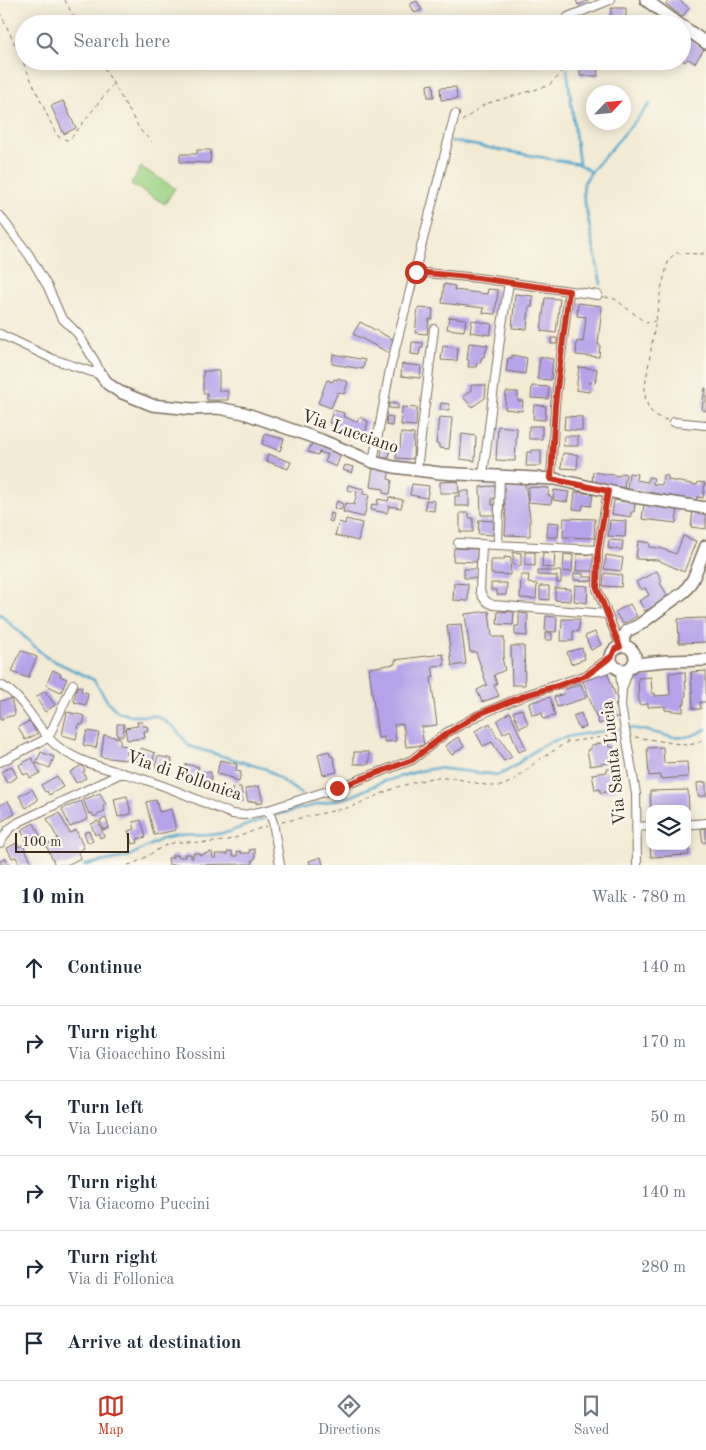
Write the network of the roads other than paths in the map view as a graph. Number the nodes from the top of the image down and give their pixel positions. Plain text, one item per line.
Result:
1 (610, 0) edge
2 (646, 0) edge
3 (573, 15) edge
4 (667, 15) edge
5 (691, 32) edge
6 (706, 43) edge
7 (455, 114) dead end
8 (0, 216) edge
9 (416, 272) junction
10 (509, 283) junction
11 (569, 291) junction
12 (598, 295) road end
13 (434, 329) dead end
14 (0, 334) edge
15 (101, 375) junction
16 (674, 422) road end
17 (706, 424) edge
18 (373, 462) junction
19 (417, 470) junction
20 (482, 476) junction
21 (500, 476) junction
22 (551, 479) junction
23 (608, 491) junction
24 (706, 508) edge
25 (458, 543) dead end
26 (482, 544) junction
27 (498, 545) junction
28 (706, 546) edge
29 (598, 550) junction
30 (607, 614) junction
31 (624, 658) junction
32 (706, 660) edge
33 (73, 684) dead end
34 (0, 686) edge
35 (48, 738) junction
36 (0, 762) edge
37 (122, 773) junction
38 (268, 810) junction
39 (706, 823) edge
40 (692, 824) edge
41 (646, 826) edge
42 (636, 827) junction
43 (0, 843) edge
44 (280, 865) edge
45 (637, 865) edge

1 - 3 street
2 - 4 street
5 - 6 street
7 - 9 street
8 - 15 street
9 - 10 street
9 - 18 street
10 - 11 street
10 - 20 street
11 - 12 street
11 - 22 street
13 - 19 street
14 - 15 street, Via Lucciano
15 - 18 street, Via Lucciano
16 - 17 street
18 - 19 street, Via Lucciano
19 - 20 street, Via Lucciano
20 - 21 street, Via Lucciano
21 - 22 street, Via Lucciano
21 - 27 street
22 - 23 street, Via Lucciano
23 - 24 street, Via Lucciano
23 - 29 street, Via Santa Lucia
25 - 26 street
26 - 27 street
26 - 30 street
27 - 29 street
28 - 31 street
29 - 30 street, Via Santa Lucia
30 - 31 street, Via Santa Lucia
31 - 32 street
31 - 38 street, Via di Follonica
31 - 42 street, Via Santa Lucia
33 - 35 street
34 - 35 street, Via di Follonica
35 - 36 street
35 - 37 street, Via di Follonica
37 - 38 street, Via di Follonica
37 - 43 street
38 - 44 street
39 - 40 street
41 - 42 street
42 - 45 street, Via Santa Lucia

